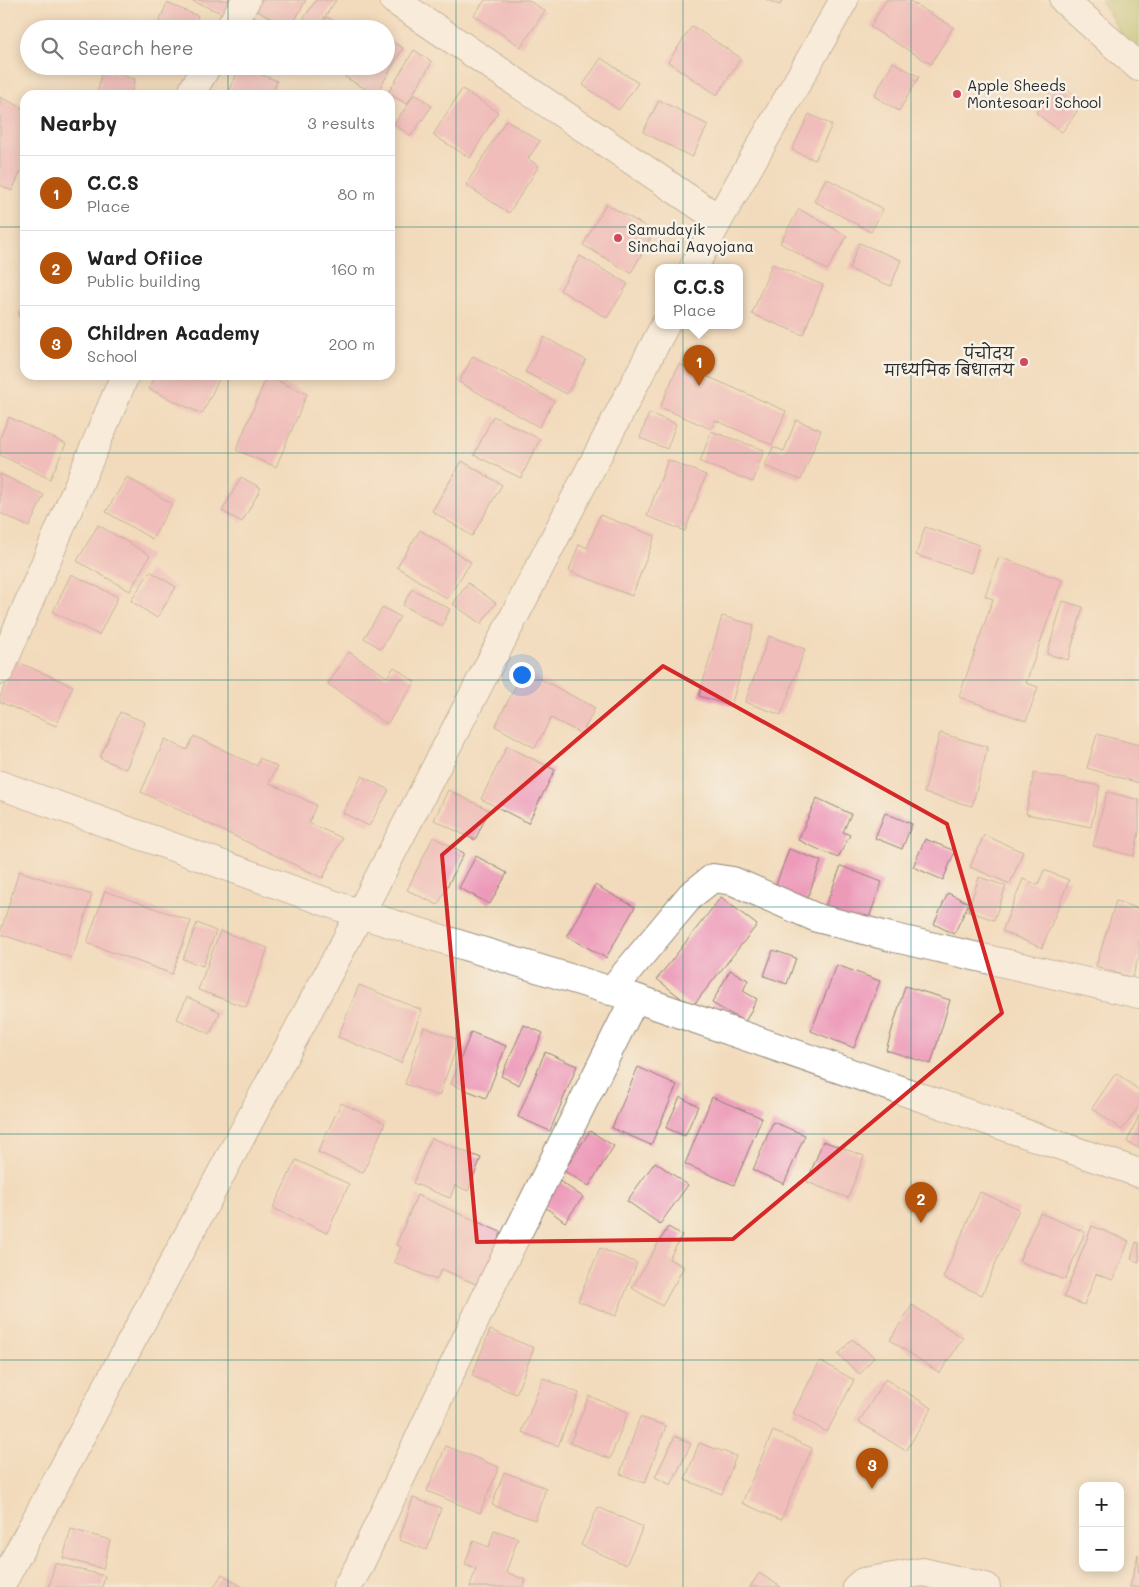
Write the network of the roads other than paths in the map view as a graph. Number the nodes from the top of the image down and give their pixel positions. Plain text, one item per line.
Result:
1 (246, 0) edge
2 (394, 0) edge
3 (844, 0) edge
4 (1064, 0) edge
5 (234, 20) edge
6 (1139, 67) edge
7 (202, 75) edge
8 (194, 90) edge
9 (720, 219) junction
10 (696, 264) edge
11 (663, 329) edge
12 (123, 380) edge
13 (0, 670) edge
14 (0, 785) edge
15 (360, 914) junction
16 (1139, 994) edge
17 (623, 995) junction
18 (1139, 1173) edge
19 (0, 1587) edge
20 (347, 1587) edge
21 (857, 1587) edge
22 (986, 1587) edge

1 - 5 street
2 - 9 street
3 - 9 street
4 - 6 street
7 - 8 street
9 - 10 street
11 - 15 street
12 - 13 street
14 - 15 street
15 - 17 street
15 - 19 street
16 - 17 street
17 - 18 street
17 - 20 street
21 - 22 street

